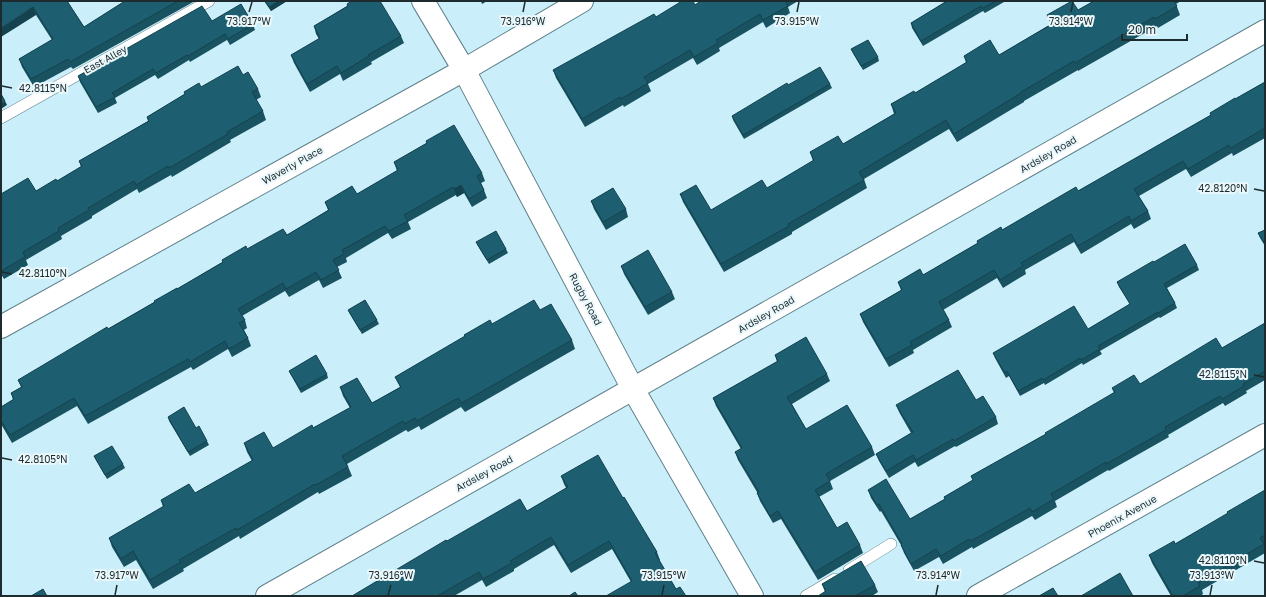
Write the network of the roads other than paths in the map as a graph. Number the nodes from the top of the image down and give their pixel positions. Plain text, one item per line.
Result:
1 (209, 1) edge
2 (423, 1) edge
3 (582, 1) edge
4 (1265, 31) edge
5 (464, 70) junction
6 (1, 118) edge
7 (1, 327) edge
8 (633, 389) junction
9 (1265, 435) edge
10 (891, 544) dead end
11 (267, 596) edge
12 (752, 596) edge
13 (806, 596) edge
14 (978, 596) edge

1 - 6 lane, East Alley
2 - 5 street, Rugby Road
3 - 5 street, Waverly Place
4 - 8 street, Ardsley Road
5 - 7 street, Waverly Place
5 - 8 street, Rugby Road
8 - 11 street, Ardsley Road
8 - 12 street, Rugby Road
9 - 14 street, Phoenix Avenue
10 - 13 lane

